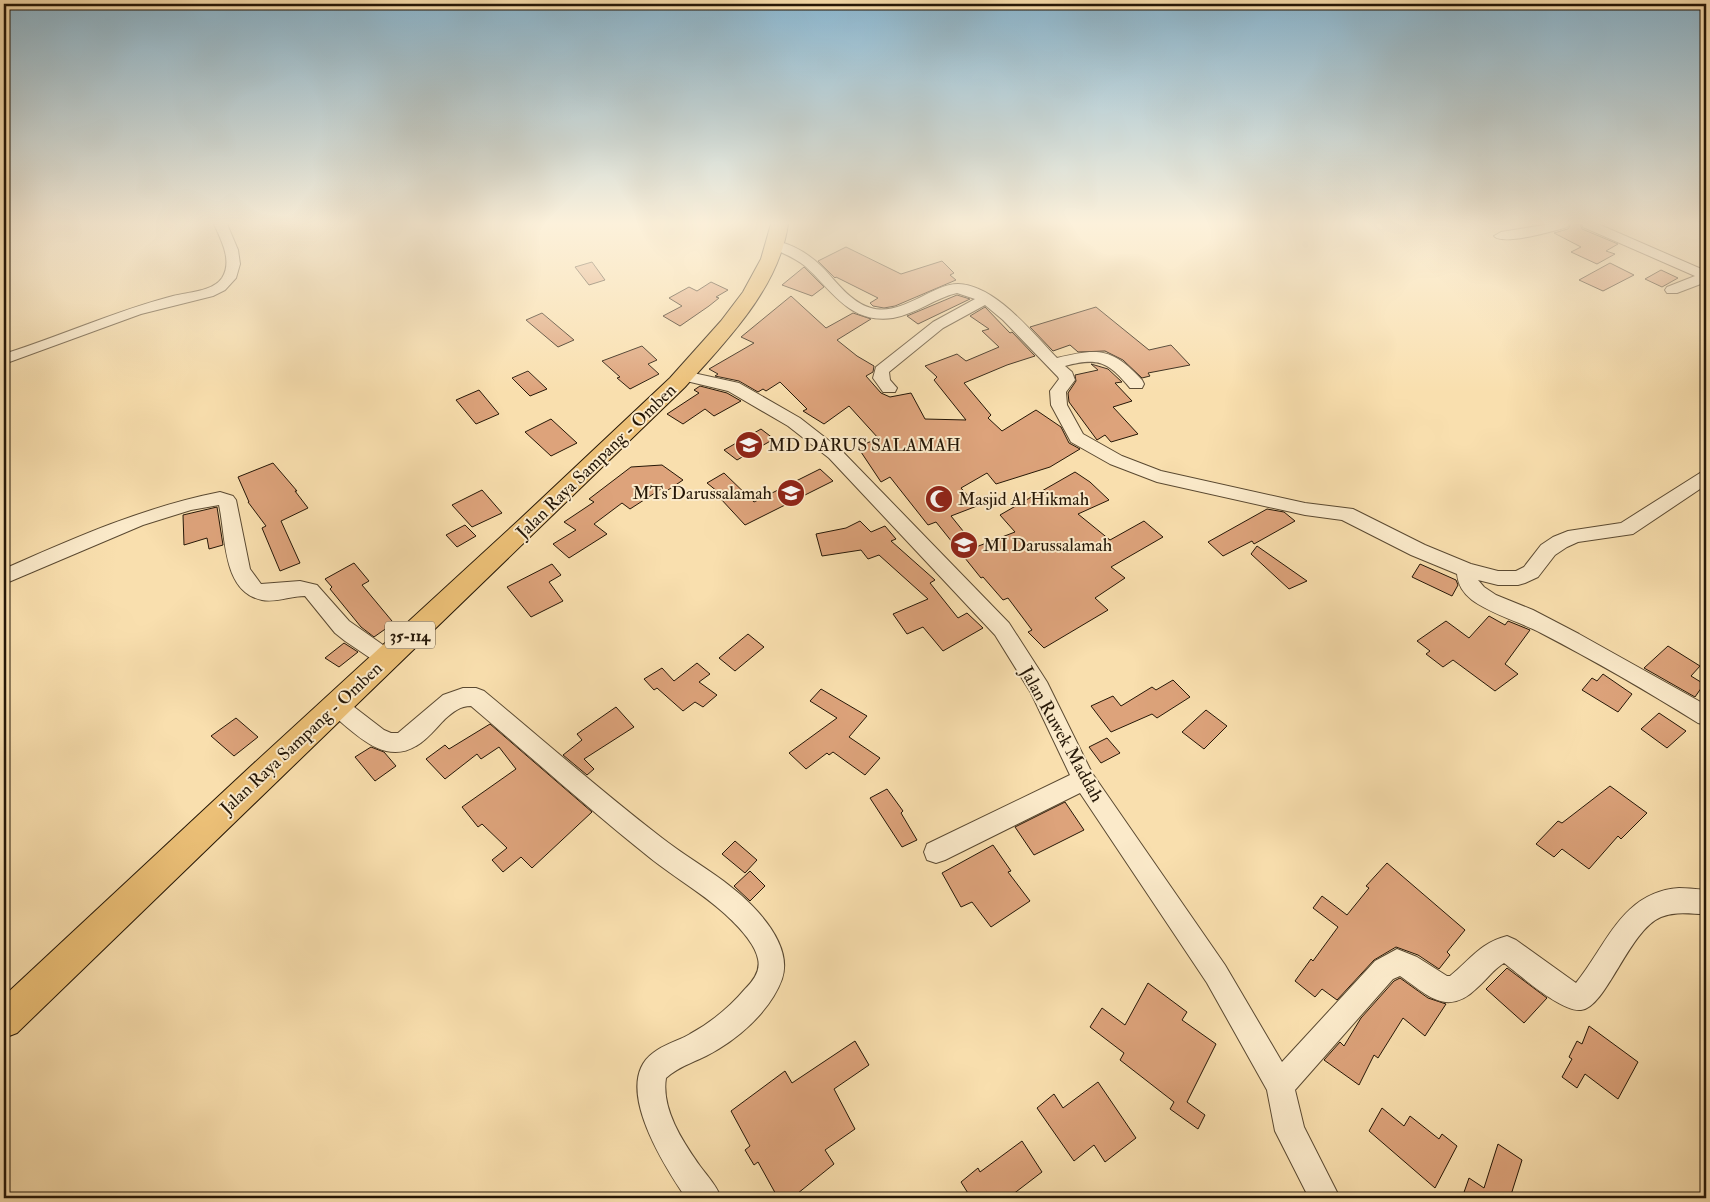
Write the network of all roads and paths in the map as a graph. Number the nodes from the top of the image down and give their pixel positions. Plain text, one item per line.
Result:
1 (227, 280) edge
2 (759, 280) edge
3 (826, 280) edge
4 (1696, 280) edge
5 (1672, 290) dead end
6 (984, 300) junction
7 (891, 314) junction
8 (922, 336) junction
9 (4, 358) edge
10 (1054, 364) junction
11 (684, 376) junction
12 (1136, 384) dead end
13 (889, 388) dead end
14 (1706, 477) edge
15 (1467, 570) junction
16 (4, 577) edge
17 (386, 658) junction
18 (337, 706) junction
19 (1706, 716) edge
20 (1084, 780) junction
21 (936, 852) dead end
22 (1706, 902) edge
23 (4, 1020) edge
24 (1280, 1086) junction
25 (706, 1198) edge
26 (1325, 1198) edge

1 - 9 street
2 - 11 main road, Jalan Raya Sampang - Omben / 35-114
3 - 7 street
4 - 5 street
6 - 7 street
6 - 8 street
6 - 10 street
7 - 8 street
8 - 13 street
10 - 12 street
10 - 15 street
11 - 17 main road, Jalan Raya Sampang - Omben / 35-114
11 - 20 street, Jalan Ruwek Maddah
14 - 15 street
15 - 19 street
16 - 17 street
17 - 18 main road, Jalan Raya Sampang - Omben / 35-114
18 - 23 main road, Jalan Raya Sampang - Omben / 35-114
18 - 25 street
20 - 21 street
20 - 24 street, Jalan Ruwek Maddah
22 - 24 street
24 - 26 street, Jalan Ruwek Maddah

